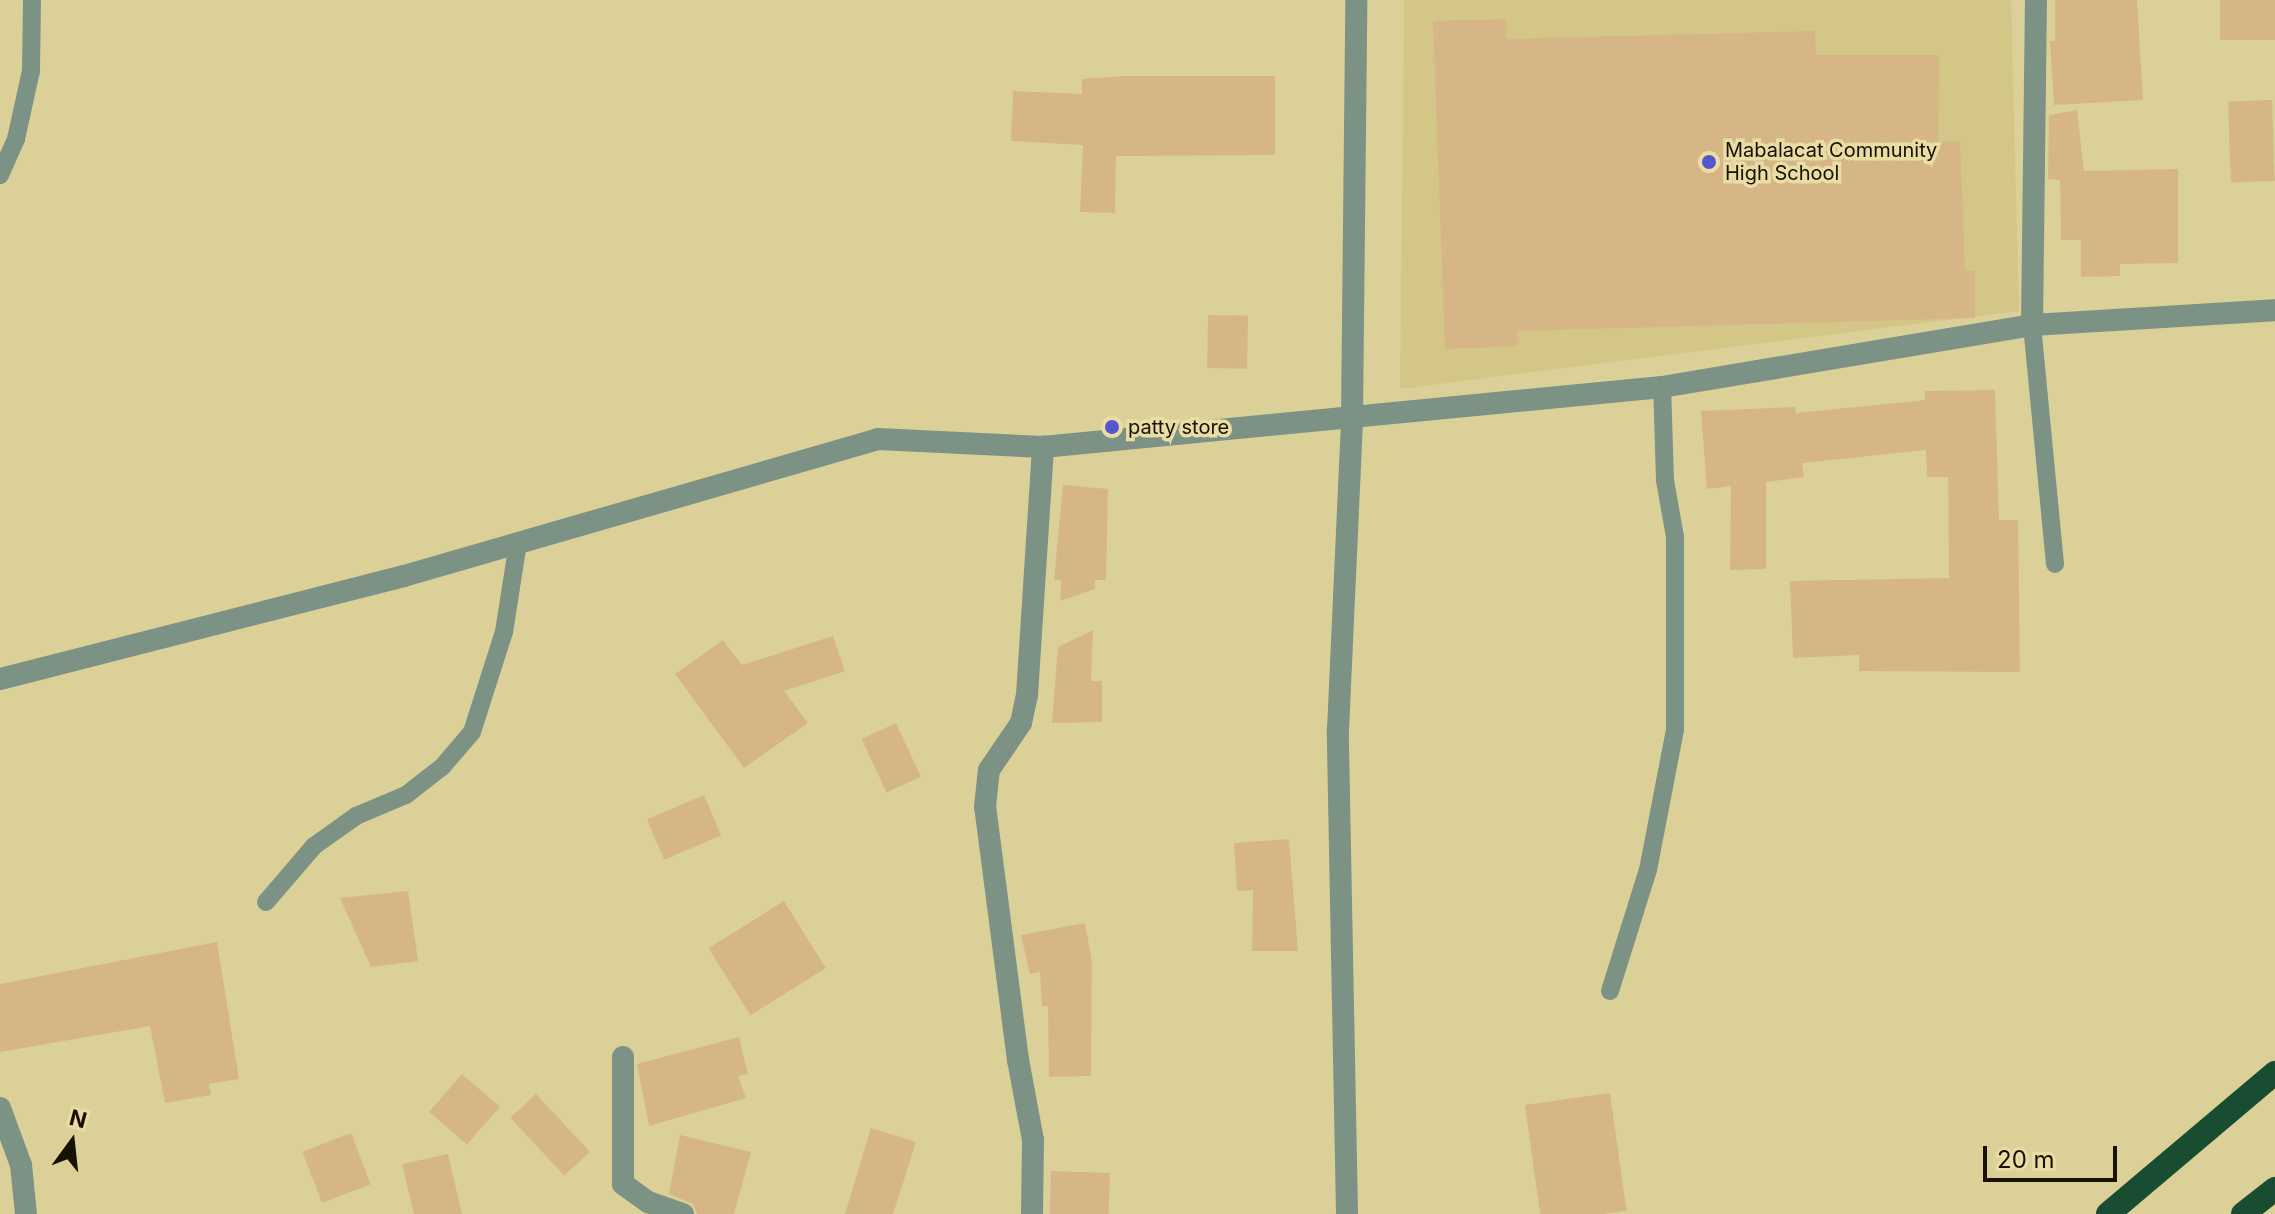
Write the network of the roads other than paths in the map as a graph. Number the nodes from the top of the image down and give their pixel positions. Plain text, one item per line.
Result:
1 (32, 0) edge
2 (1356, 0) edge
3 (2036, 0) edge
4 (0, 175) edge
5 (2275, 310) edge
6 (2032, 325) junction
7 (1662, 387) junction
8 (1352, 416) junction
9 (1043, 447) junction
10 (518, 543) junction
11 (2055, 564) dead end
12 (0, 679) edge
13 (266, 902) dead end
14 (1610, 991) dead end
15 (623, 1057) dead end
16 (2275, 1073) edge
17 (0, 1108) edge
18 (2275, 1189) edge
19 (26, 1214) edge
20 (683, 1214) edge
21 (1032, 1214) edge
22 (1347, 1214) edge
23 (2108, 1214) edge
24 (2243, 1214) edge

1 - 4 lane
2 - 8 street
3 - 6 street
5 - 6 street
6 - 7 street
6 - 11 lane
7 - 8 street
7 - 14 lane
8 - 9 street
8 - 22 street
9 - 10 street
9 - 21 street
10 - 12 street
10 - 13 lane
15 - 20 street
16 - 23 highway
17 - 19 street
18 - 24 highway

